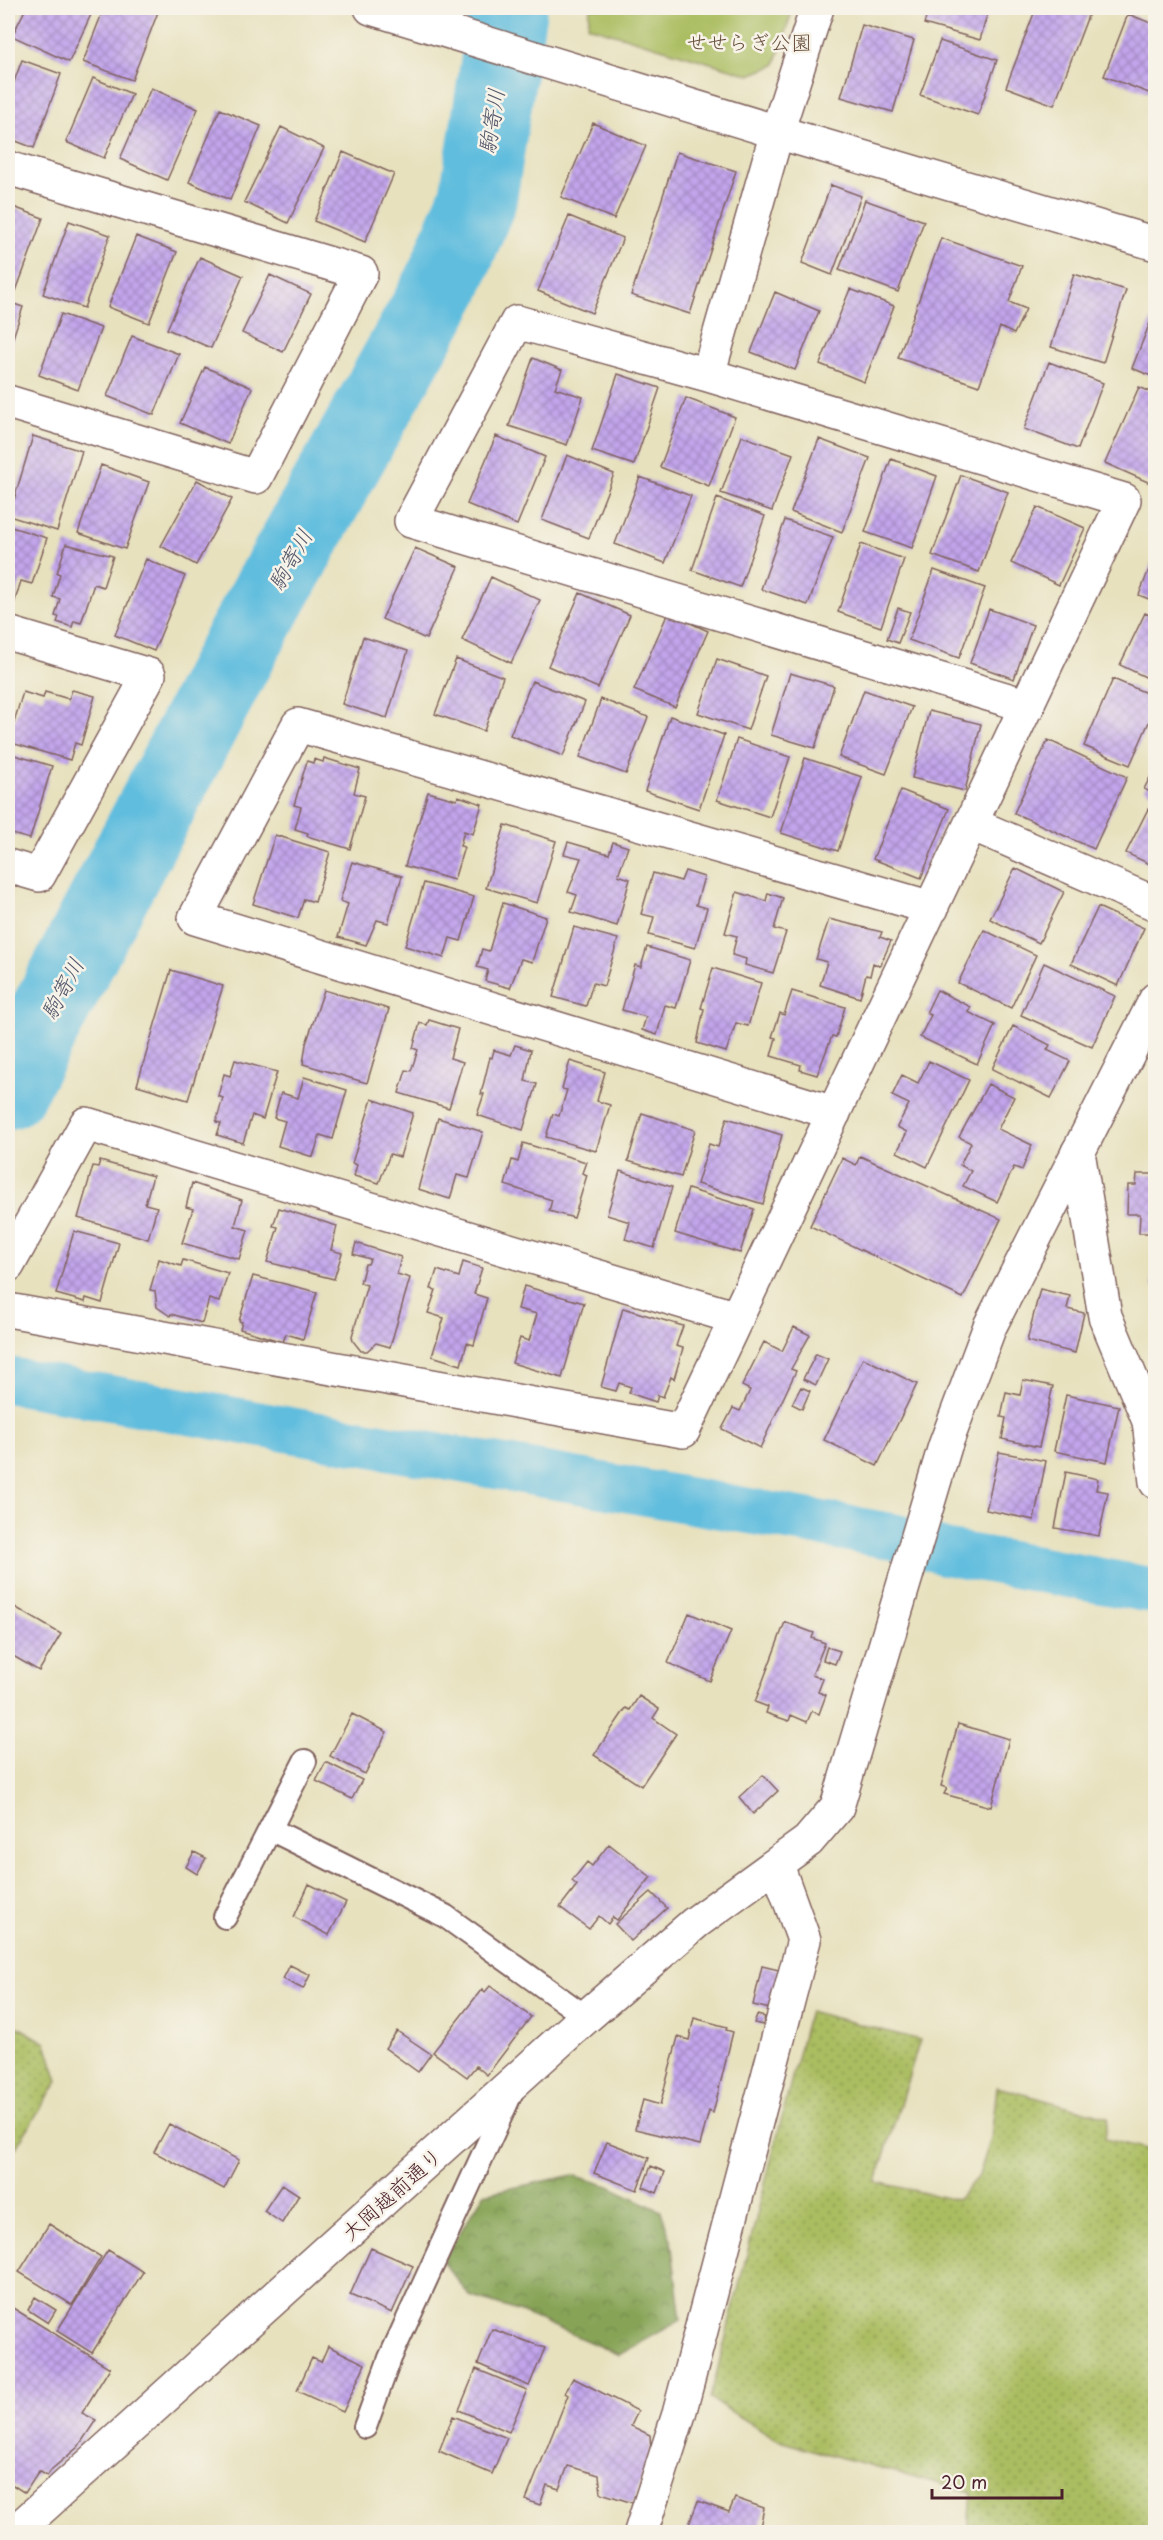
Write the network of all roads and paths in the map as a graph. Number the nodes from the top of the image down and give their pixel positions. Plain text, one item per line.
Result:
1 (371, 8) edge
2 (817, 8) edge
3 (777, 132) junction
4 (8, 168) edge
5 (1155, 243) edge
6 (708, 375) junction
7 (8, 402) edge
8 (8, 633) edge
9 (1028, 706) junction
10 (972, 824) junction
11 (8, 866) edge
12 (1155, 904) edge
13 (932, 908) junction
14 (1155, 999) edge
15 (834, 1113) junction
16 (1078, 1152) junction
17 (8, 1265) edge
18 (8, 1310) edge
19 (737, 1318) junction
20 (1155, 1482) edge
21 (305, 1761) dead end
22 (270, 1829) junction
23 (777, 1865) junction
24 (225, 1917) dead end
25 (586, 2017) junction
26 (517, 2079) junction
27 (365, 2427) dead end
28 (15, 2532) edge
29 (641, 2532) edge

1 - 3 street
2 - 3 street
3 - 5 street
3 - 6 street
4 - 7 street
6 - 9 street
6 - 9 street
8 - 11 street
9 - 10 street
10 - 12 street
10 - 13 street
13 - 15 street
13 - 15 street
14 - 16 street, 大岡越前通り
15 - 19 street
16 - 20 street
16 - 23 street, 大岡越前通り
17 - 19 street
18 - 19 street
21 - 22 lane
22 - 24 lane
22 - 25 lane
23 - 25 street, 大岡越前通り
23 - 29 street
25 - 26 street, 大岡越前通り
26 - 27 lane
26 - 28 street, 大岡越前通り

